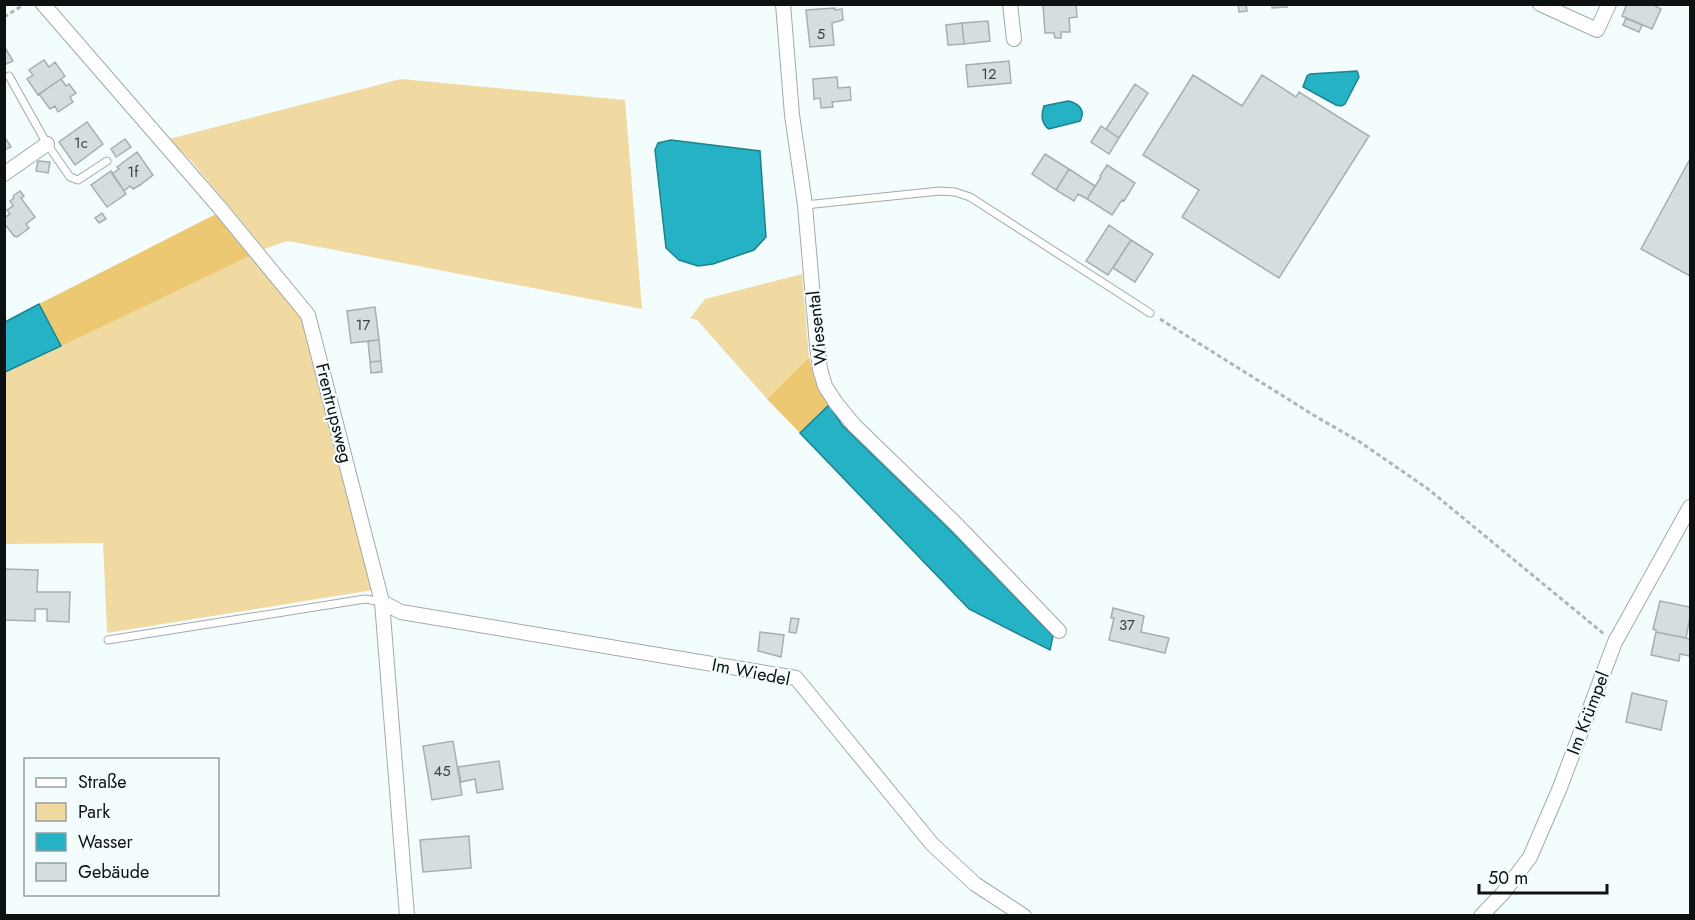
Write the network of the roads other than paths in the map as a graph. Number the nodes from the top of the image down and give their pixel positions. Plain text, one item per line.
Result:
1 (43, 4) edge
2 (783, 4) edge
3 (1010, 4) edge
4 (1540, 4) edge
5 (1609, 4) edge
6 (1014, 39) dead end
7 (9, 76) dead end
8 (47, 144) junction
9 (107, 161) dead end
10 (4, 174) edge
11 (805, 205) junction
12 (1150, 313) road end
13 (1690, 507) edge
14 (382, 602) junction
15 (1059, 631) dead end
16 (108, 640) dead end
17 (407, 915) edge
18 (1024, 915) edge
19 (1481, 915) edge

1 - 14 street, Frentrupsweg
2 - 11 street, Wiesental
3 - 6 street
4 - 5 street
7 - 8 lane
8 - 9 lane
8 - 10 street
11 - 12 lane
11 - 15 street, Wiesental
13 - 19 street, Im Krümpel
14 - 16 lane
14 - 17 street, Frentrupsweg
14 - 18 street, Im Wiedel

